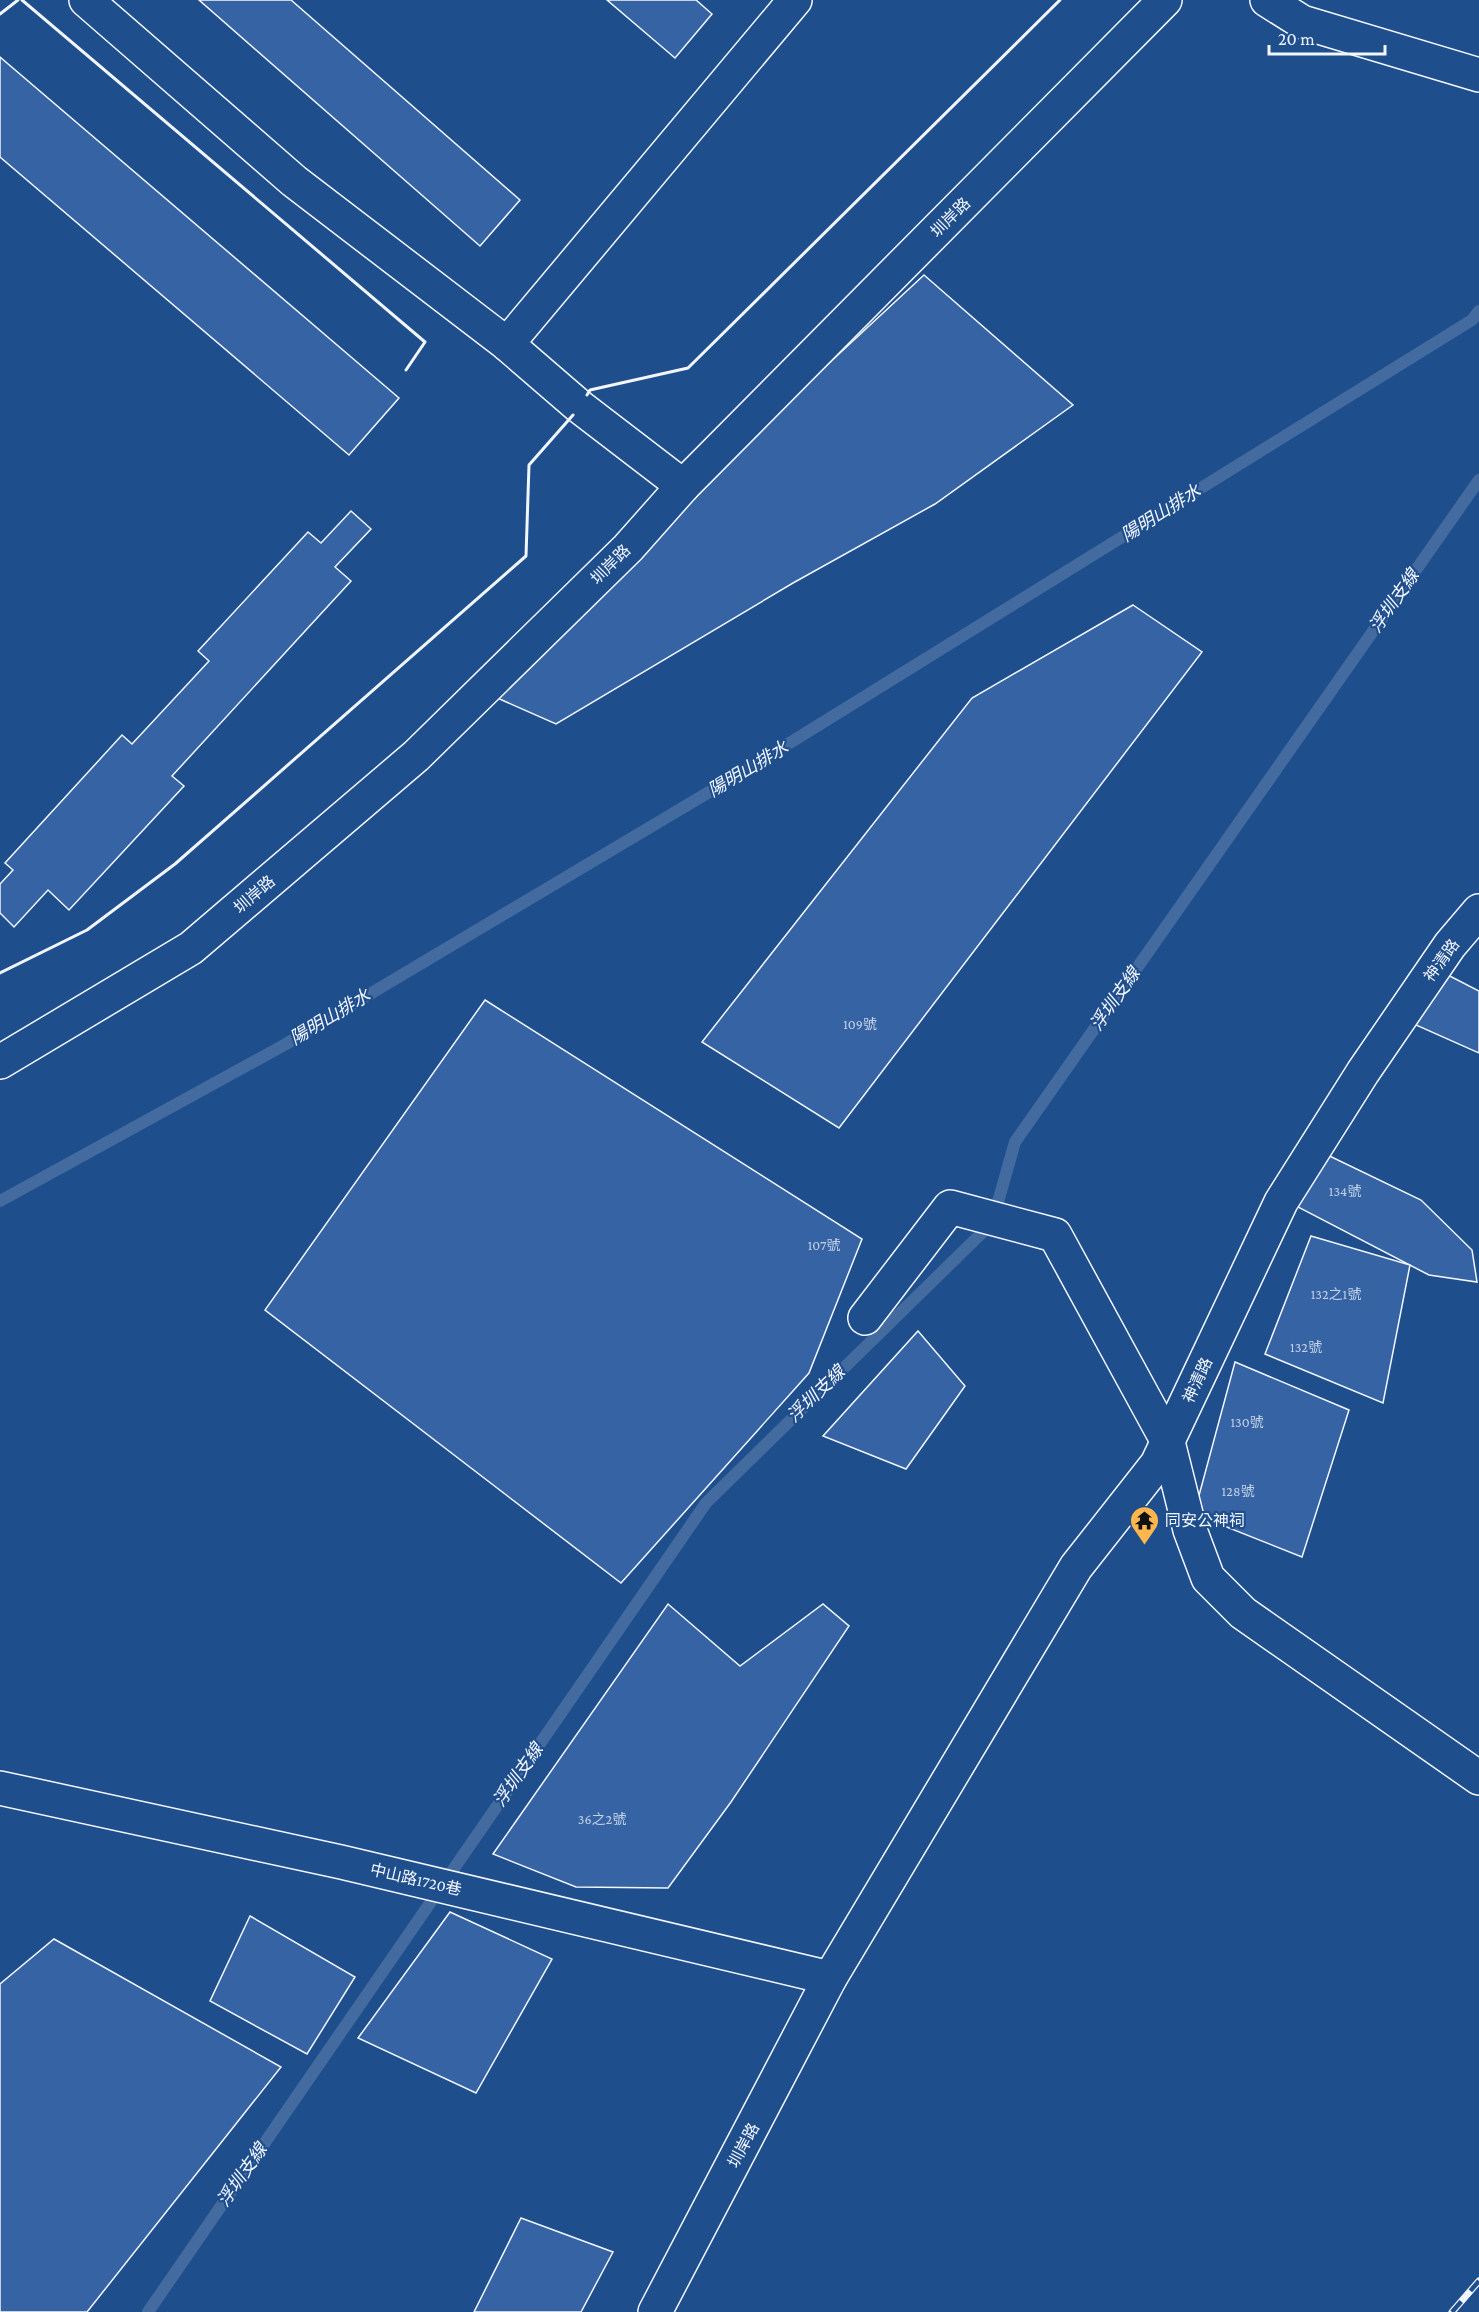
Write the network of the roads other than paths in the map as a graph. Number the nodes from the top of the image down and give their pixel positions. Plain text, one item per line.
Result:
1 (86, 0) edge
2 (795, 0) edge
3 (1165, 0) edge
4 (1268, 0) edge
5 (1479, 75) edge
6 (507, 344) junction
7 (683, 486) junction
8 (1479, 911) edge
9 (0, 1062) edge
10 (865, 1318) dead end
11 (1168, 1442) junction
12 (1479, 1778) edge
13 (0, 1788) edge
14 (830, 1978) junction
15 (655, 2312) edge

1 - 6 street
2 - 6 street
3 - 7 street, 圳岸路
4 - 5 street
6 - 7 street
7 - 9 street, 圳岸路
8 - 11 street, 神清路
10 - 11 street
11 - 12 street
11 - 14 street, 神清路
13 - 14 street, 中山路1720巷
14 - 15 street, 圳岸路

